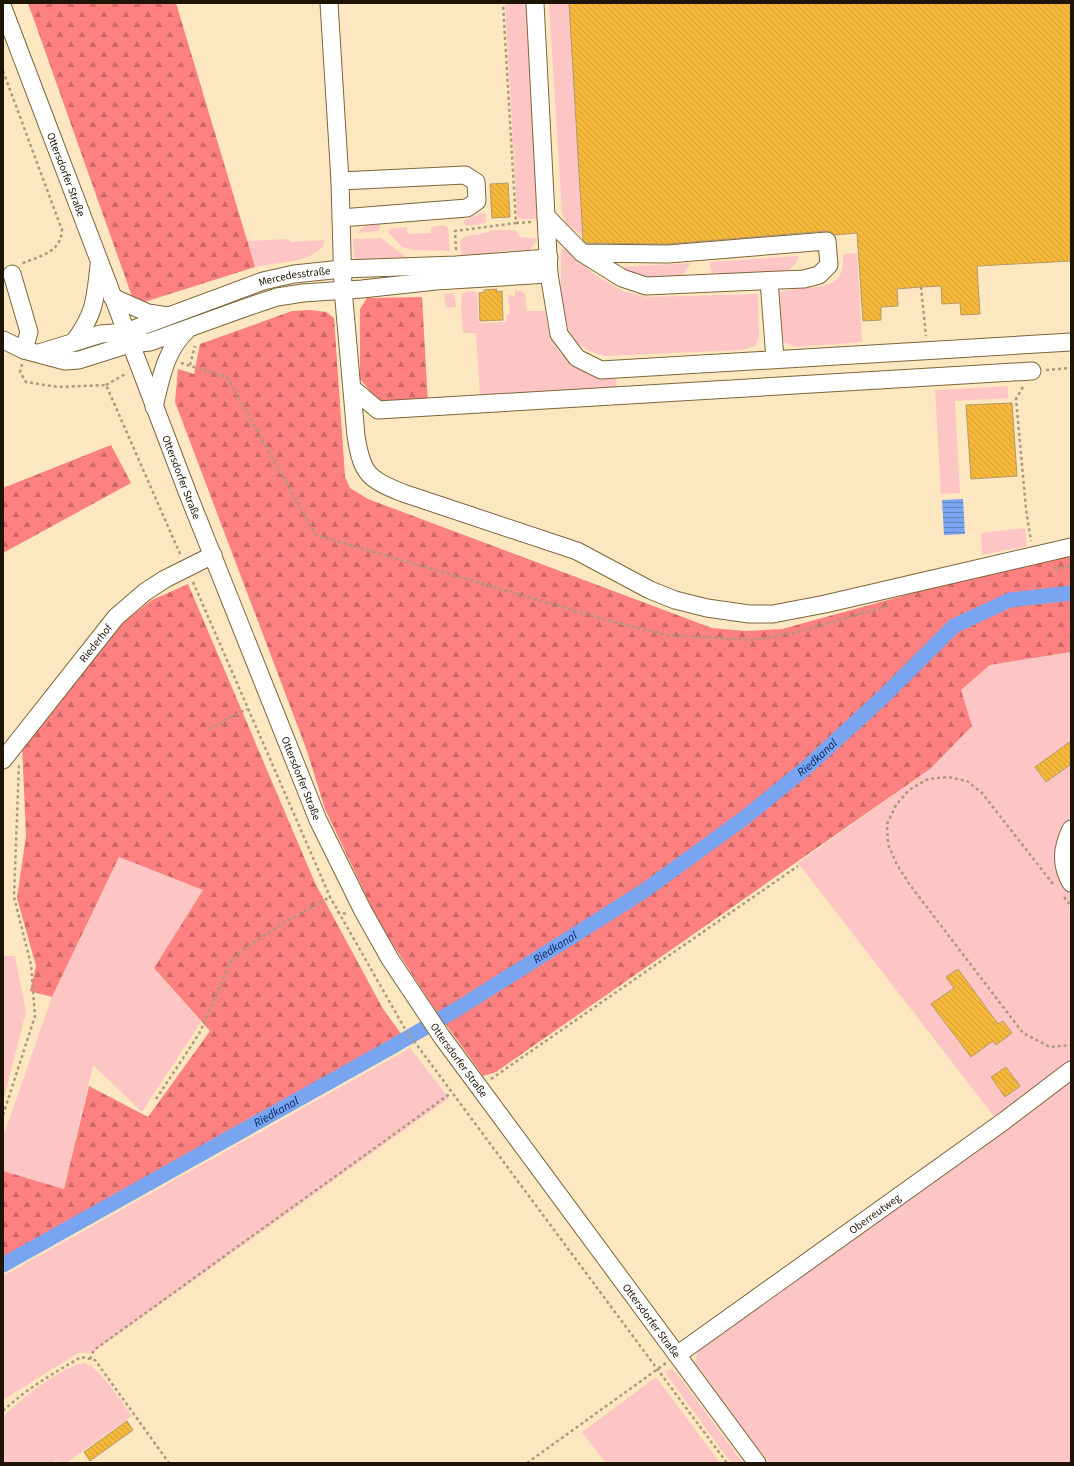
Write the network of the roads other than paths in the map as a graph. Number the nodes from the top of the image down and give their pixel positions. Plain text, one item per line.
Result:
1 (330, 3) edge
2 (535, 3) edge
3 (3, 8) edge
4 (340, 182) junction
5 (546, 216) junction
6 (341, 218) junction
7 (582, 252) junction
8 (99, 264) junction
9 (549, 266) junction
10 (342, 269) junction
11 (467, 269) junction
12 (12, 274) road end
13 (769, 281) junction
14 (343, 289) junction
15 (112, 297) junction
16 (169, 316) junction
17 (193, 335) junction
18 (128, 338) junction
19 (3, 340) edge
20 (74, 342) junction
21 (1071, 342) edge
22 (31, 351) junction
23 (775, 359) junction
24 (1032, 371) road end
25 (353, 389) junction
26 (154, 407) junction
27 (1071, 547) edge
28 (213, 555) junction
29 (8, 754) edge
30 (1071, 829) edge
31 (1063, 888) edge
32 (1071, 1070) edge
33 (677, 1355) junction
34 (757, 1463) edge

1 - 4 street
2 - 5 street
3 - 8 street, Ottersdorfer Straße
4 - 6 street
4 - 6 street
5 - 7 street
5 - 9 street
6 - 10 street
7 - 13 street
7 - 13 street
8 - 15 street, Ottersdorfer Straße
8 - 20 street
9 - 11 street
9 - 23 street
10 - 11 street, Mercedesstraße
10 - 14 street
10 - 16 street, Mercedesstraße
11 - 14 street, Mercedesstraße
12 - 22 street
13 - 23 street
14 - 17 street, Mercedesstraße
14 - 25 street
15 - 16 street
15 - 18 street, Ottersdorfer Straße
16 - 18 street, Mercedesstraße
17 - 18 street, Mercedesstraße
17 - 26 street
18 - 20 street
18 - 22 street
18 - 26 street, Ottersdorfer Straße
19 - 22 street
20 - 22 street
21 - 23 street
24 - 25 street
25 - 27 street
26 - 28 street, Ottersdorfer Straße
28 - 29 street, Riederhof
28 - 33 street, Ottersdorfer Straße
30 - 31 street
32 - 33 street, Oberreutweg
33 - 34 street, Ottersdorfer Straße

